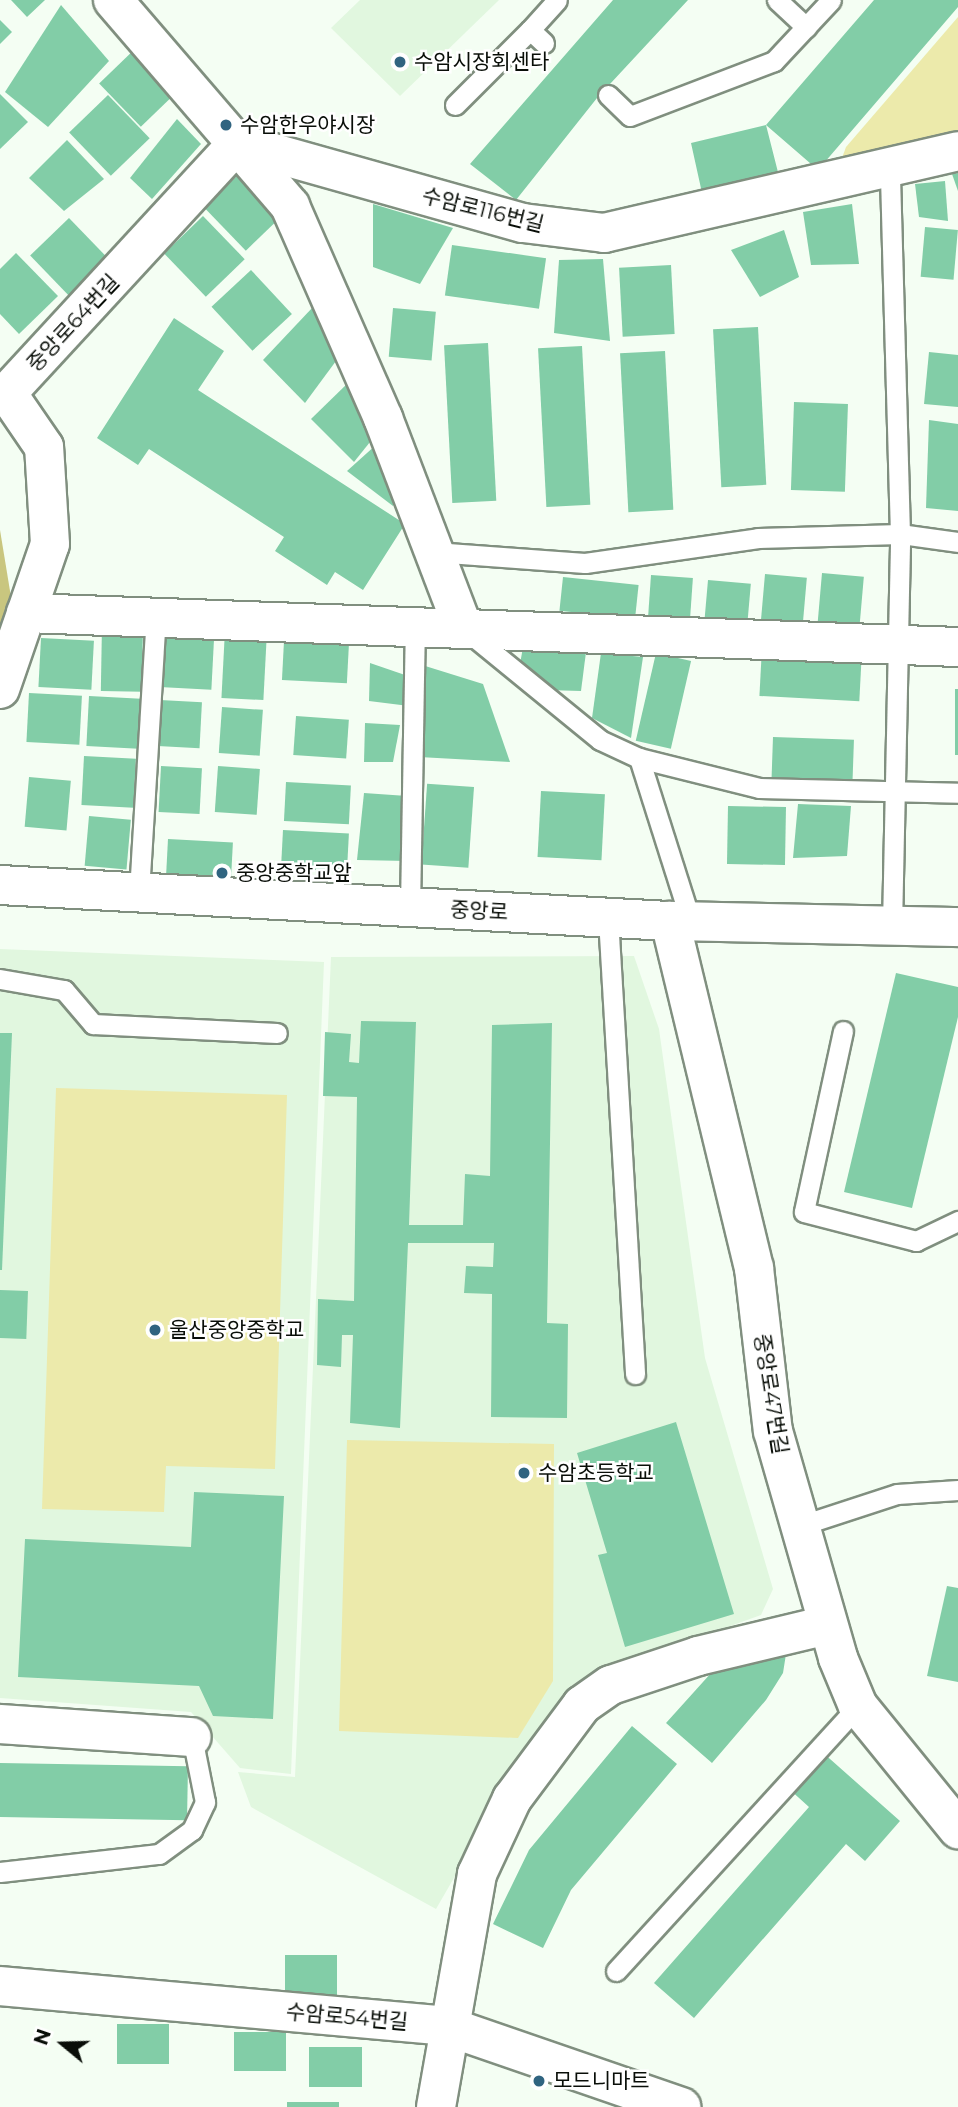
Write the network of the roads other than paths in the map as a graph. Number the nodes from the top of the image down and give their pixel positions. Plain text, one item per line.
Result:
1 (113, 0) edge
2 (557, 0) edge
3 (777, 0) edge
4 (831, 0) edge
5 (806, 27) junction
6 (608, 95) dead end
7 (455, 105) dead end
8 (238, 143) junction
9 (958, 151) edge
10 (890, 167) junction
11 (4, 390) edge
12 (900, 534) junction
13 (958, 542) edge
14 (434, 552) junction
15 (26, 613) junction
16 (156, 617) junction
17 (415, 626) junction
18 (463, 628) junction
19 (897, 645) junction
20 (958, 647) edge
21 (0, 689) edge
22 (639, 758) junction
23 (894, 793) junction
24 (958, 793) edge
25 (0, 885) edge
26 (139, 892) junction
27 (410, 907) junction
28 (608, 918) junction
29 (681, 921) junction
30 (892, 926) junction
31 (958, 928) edge
32 (0, 979) edge
33 (843, 1031) dead end
34 (277, 1033) dead end
35 (958, 1222) edge
36 (635, 1374) dead end
37 (958, 1490) edge
38 (799, 1527) junction
39 (827, 1625) junction
40 (858, 1706) junction
41 (0, 1724) edge
42 (192, 1737) joint
43 (958, 1829) edge
44 (0, 1872) edge
45 (616, 1971) dead end
46 (0, 1986) edge
47 (446, 2026) junction
48 (436, 2107) edge
49 (681, 2107) edge

1 - 8 street
2 - 7 lane
3 - 5 lane
4 - 5 lane
5 - 6 lane
8 - 10 street, 수암로116번길
8 - 11 street, 중앙로64번길
8 - 14 street
9 - 10 street, 수암로116번길
10 - 12 lane
11 - 15 street, 중앙로64번길
12 - 13 lane
12 - 14 lane
12 - 19 lane
14 - 18 street
15 - 16 street
15 - 21 street, 중앙로64번길
16 - 17 street
16 - 26 lane
17 - 18 street
17 - 27 lane
18 - 19 street
18 - 22 lane
19 - 20 street
19 - 23 lane
22 - 23 lane
22 - 29 lane
23 - 24 lane
23 - 30 lane
25 - 26 street, 중앙로
26 - 27 street, 중앙로
27 - 28 street, 중앙로
28 - 29 street, 중앙로
28 - 36 lane
29 - 30 street, 중앙로
29 - 38 street, 중앙로47번길
30 - 31 street, 중앙로
32 - 34 lane
33 - 35 lane
37 - 38 lane
38 - 39 street, 중앙로47번길
39 - 40 street, 중앙로47번길
39 - 47 street
40 - 43 street, 중앙로47번길
40 - 45 lane
41 - 42 street
42 - 44 lane
46 - 47 street, 수암로54번길
47 - 48 street
47 - 49 street, 수암로54번길

